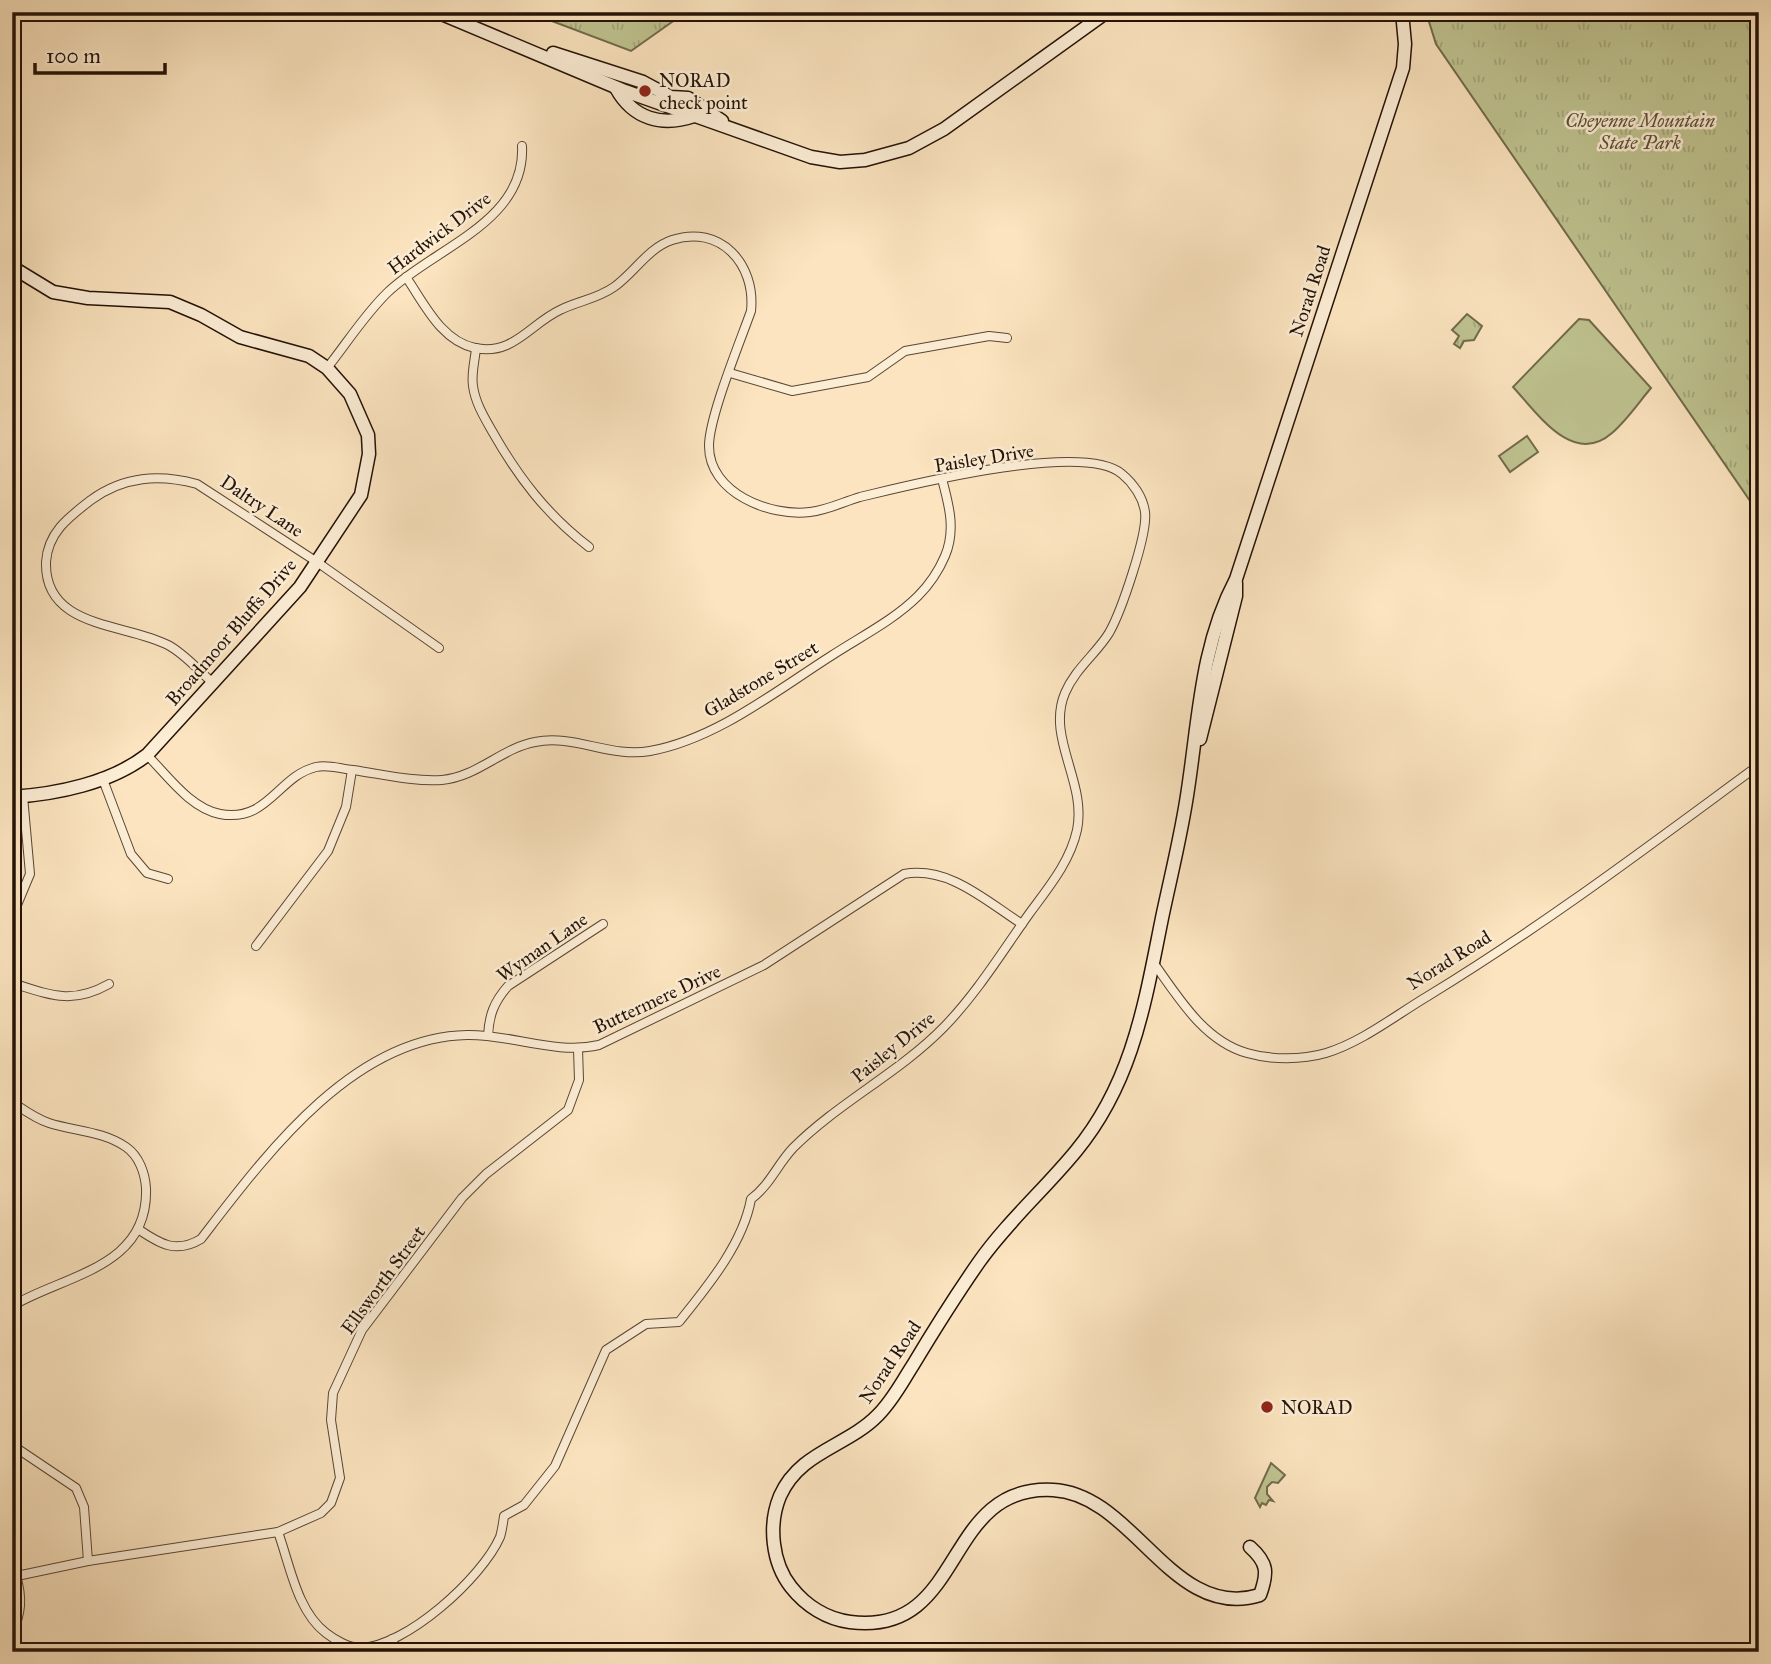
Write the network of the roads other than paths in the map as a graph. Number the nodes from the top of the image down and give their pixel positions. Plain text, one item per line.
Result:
1 (436, 12) edge
2 (1107, 12) edge
3 (1402, 12) edge
4 (463, 23) junction
5 (757, 138) junction
6 (522, 146) dead end
7 (12, 267) edge
8 (406, 277) junction
9 (1007, 338) dead end
10 (476, 348) junction
11 (327, 368) junction
12 (730, 373) junction
13 (942, 479) junction
14 (589, 547) dead end
15 (317, 562) junction
16 (439, 648) dead end
17 (214, 683) junction
18 (147, 755) junction
19 (1759, 765) edge
20 (352, 770) junction
21 (103, 777) junction
22 (18, 796) edge
23 (169, 879) dead end
24 (12, 917) edge
25 (603, 924) dead end
26 (1022, 924) junction
27 (256, 946) dead end
28 (1153, 962) junction
29 (12, 983) edge
30 (109, 984) dead end
31 (488, 1036) junction
32 (578, 1049) junction
33 (12, 1102) edge
34 (138, 1229) junction
35 (12, 1306) edge
36 (12, 1445) edge
37 (278, 1532) junction
38 (1250, 1546) dead end
39 (88, 1561) junction
40 (14, 1576) edge
41 (12, 1636) edge
42 (392, 1639) junction
43 (397, 1652) edge

1 - 4 street
2 - 5 street
3 - 28 street, Norad Road
4 - 5 street
4 - 5 street
6 - 8 street, Hardwick Drive
7 - 11 street, Broadmoor Bluffs Drive
8 - 10 street
8 - 11 street, Hardwick Drive
9 - 12 street
10 - 12 street, Paisley Drive
10 - 14 street
11 - 15 street, Broadmoor Bluffs Drive
12 - 13 street, Paisley Drive
13 - 20 street, Gladstone Street
13 - 26 street, Paisley Drive
15 - 16 street, Daltry Lane
15 - 17 street, Broadmoor Bluffs Drive
15 - 17 street, Daltry Lane
17 - 18 street, Broadmoor Bluffs Drive
18 - 20 street, Gladstone Street
18 - 21 street, Broadmoor Bluffs Drive
19 - 28 street, Norad Road
20 - 27 street
21 - 22 street, Broadmoor Bluffs Drive
21 - 23 street
22 - 24 street
25 - 31 street, Wyman Lane
26 - 32 street, Buttermere Drive
26 - 42 street, Paisley Drive
28 - 38 street, Norad Road
29 - 30 street
31 - 32 street, Buttermere Drive
31 - 34 street, Buttermere Drive
32 - 37 street, Ellsworth Street
33 - 34 street
34 - 35 street
36 - 39 street
37 - 39 street, Ellsworth Street
37 - 42 street
39 - 40 street, Ellsworth Street
40 - 41 street
42 - 43 street

